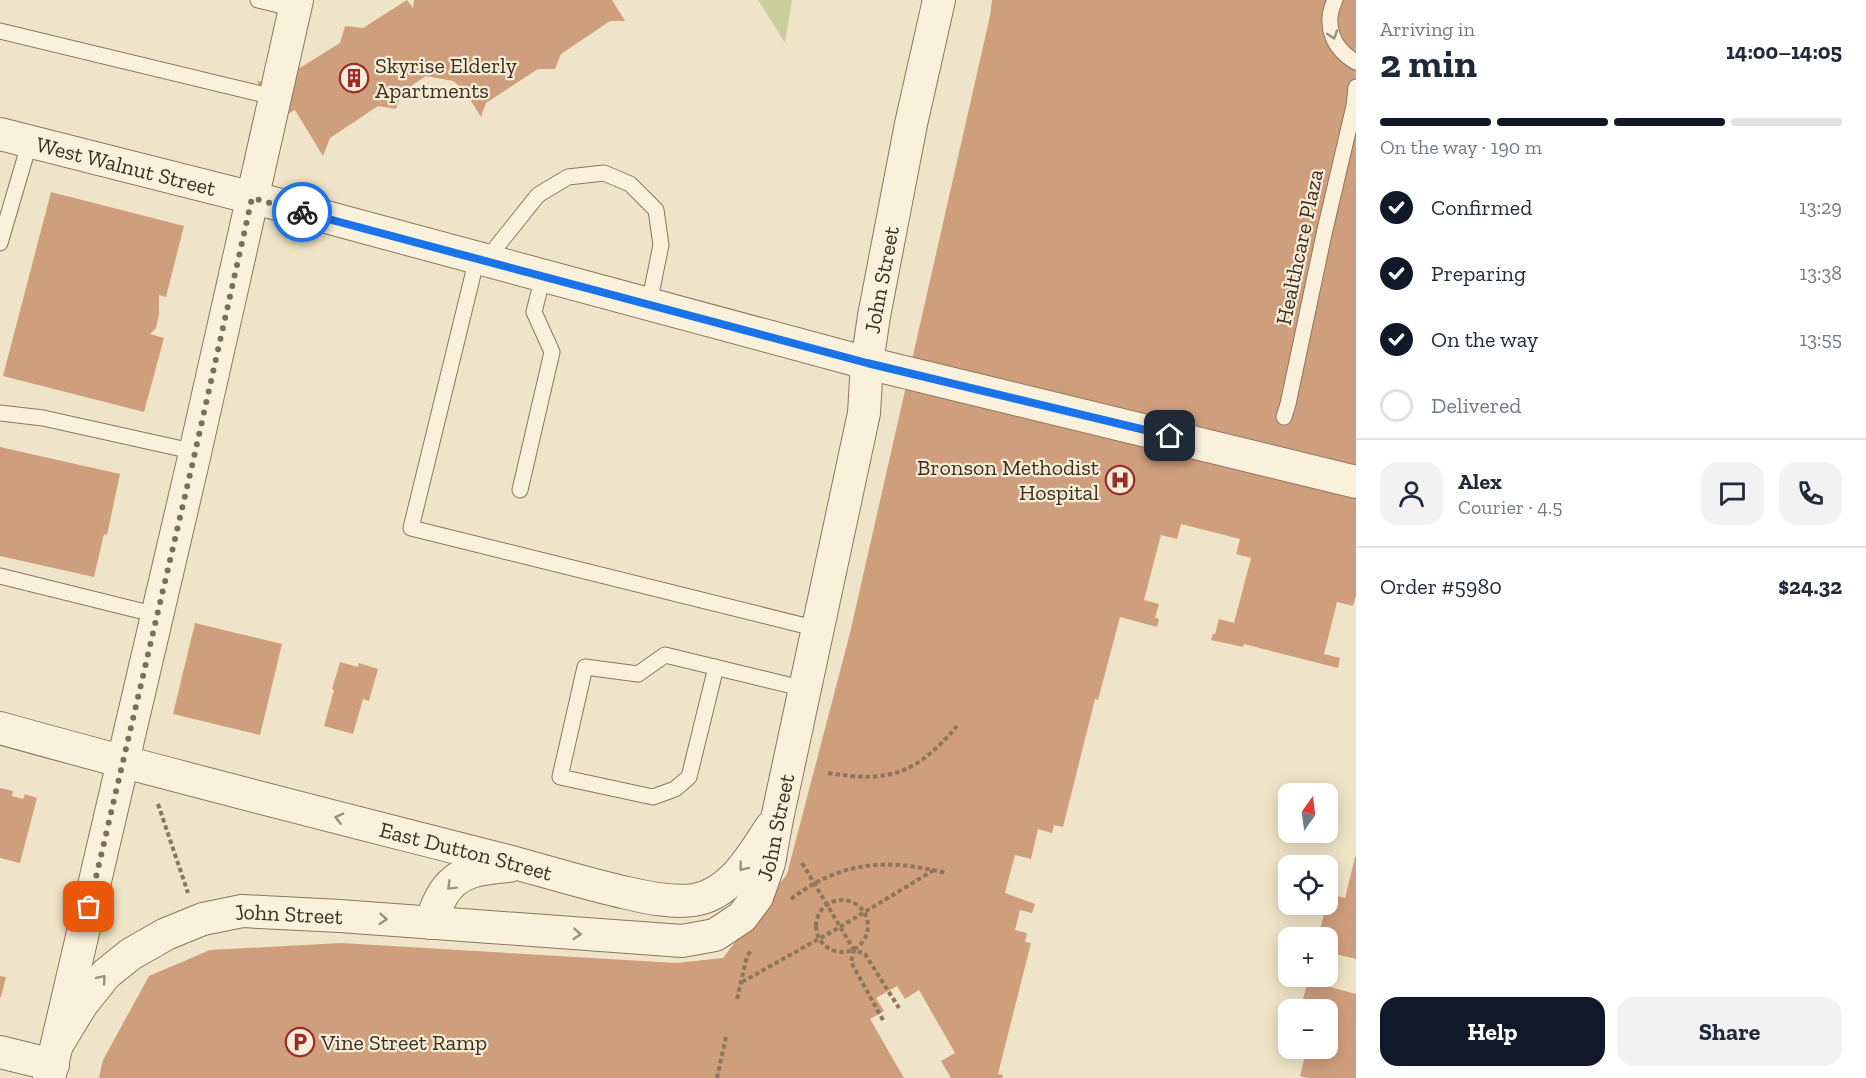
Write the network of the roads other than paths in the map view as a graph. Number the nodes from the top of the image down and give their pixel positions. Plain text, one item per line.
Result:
1 (258, 0) edge
2 (939, 0) edge
3 (1335, 0) edge
4 (296, 4) edge
5 (0, 31) edge
6 (1356, 62) edge
7 (1356, 87) edge
8 (274, 97) junction
9 (0, 134) edge
10 (30, 141) junction
11 (252, 198) junction
12 (0, 243) edge
13 (482, 260) junction
14 (543, 276) junction
15 (649, 304) junction
16 (867, 363) junction
17 (0, 413) edge
18 (1284, 417) dead end
19 (196, 452) junction
20 (1356, 482) edge
21 (520, 490) dead end
22 (0, 576) edge
23 (157, 615) junction
24 (818, 629) junction
25 (716, 667) junction
26 (805, 688) junction
27 (0, 728) edge
28 (123, 762) junction
29 (777, 819) junction
30 (525, 865) junction
31 (430, 922) junction
32 (0, 1052) edge
33 (53, 1063) edge

1 - 4 lane
2 - 16 street, John Street
3 -> 6 lane
4 - 8 street
5 - 8 lane
7 - 18 lane, Healthcare Plaza
8 - 11 street
9 - 10 street, West Walnut Street
10 - 11 street, West Walnut Street
10 - 12 lane
11 - 13 street, West Walnut Street
11 - 19 street
13 - 14 street, West Walnut Street
13 - 15 lane
13 - 24 lane
14 - 15 street, West Walnut Street
14 - 21 lane
15 - 16 street, West Walnut Street
16 - 20 street, West Walnut Street
16 - 24 street, John Street
17 - 19 lane
19 - 23 street
22 - 23 lane
23 - 28 street
24 - 26 street, John Street
25 - 25 lane
25 - 26 lane
26 - 29 street, John Street
27 - 28 street, East Dutton Street
30 -> 28 street, East Dutton Street
28 - 33 street
29 -> 30 street, East Dutton Street
31 -> 29 street, John Street
30 -> 31 street
33 -> 31 street, John Street
32 - 33 street

